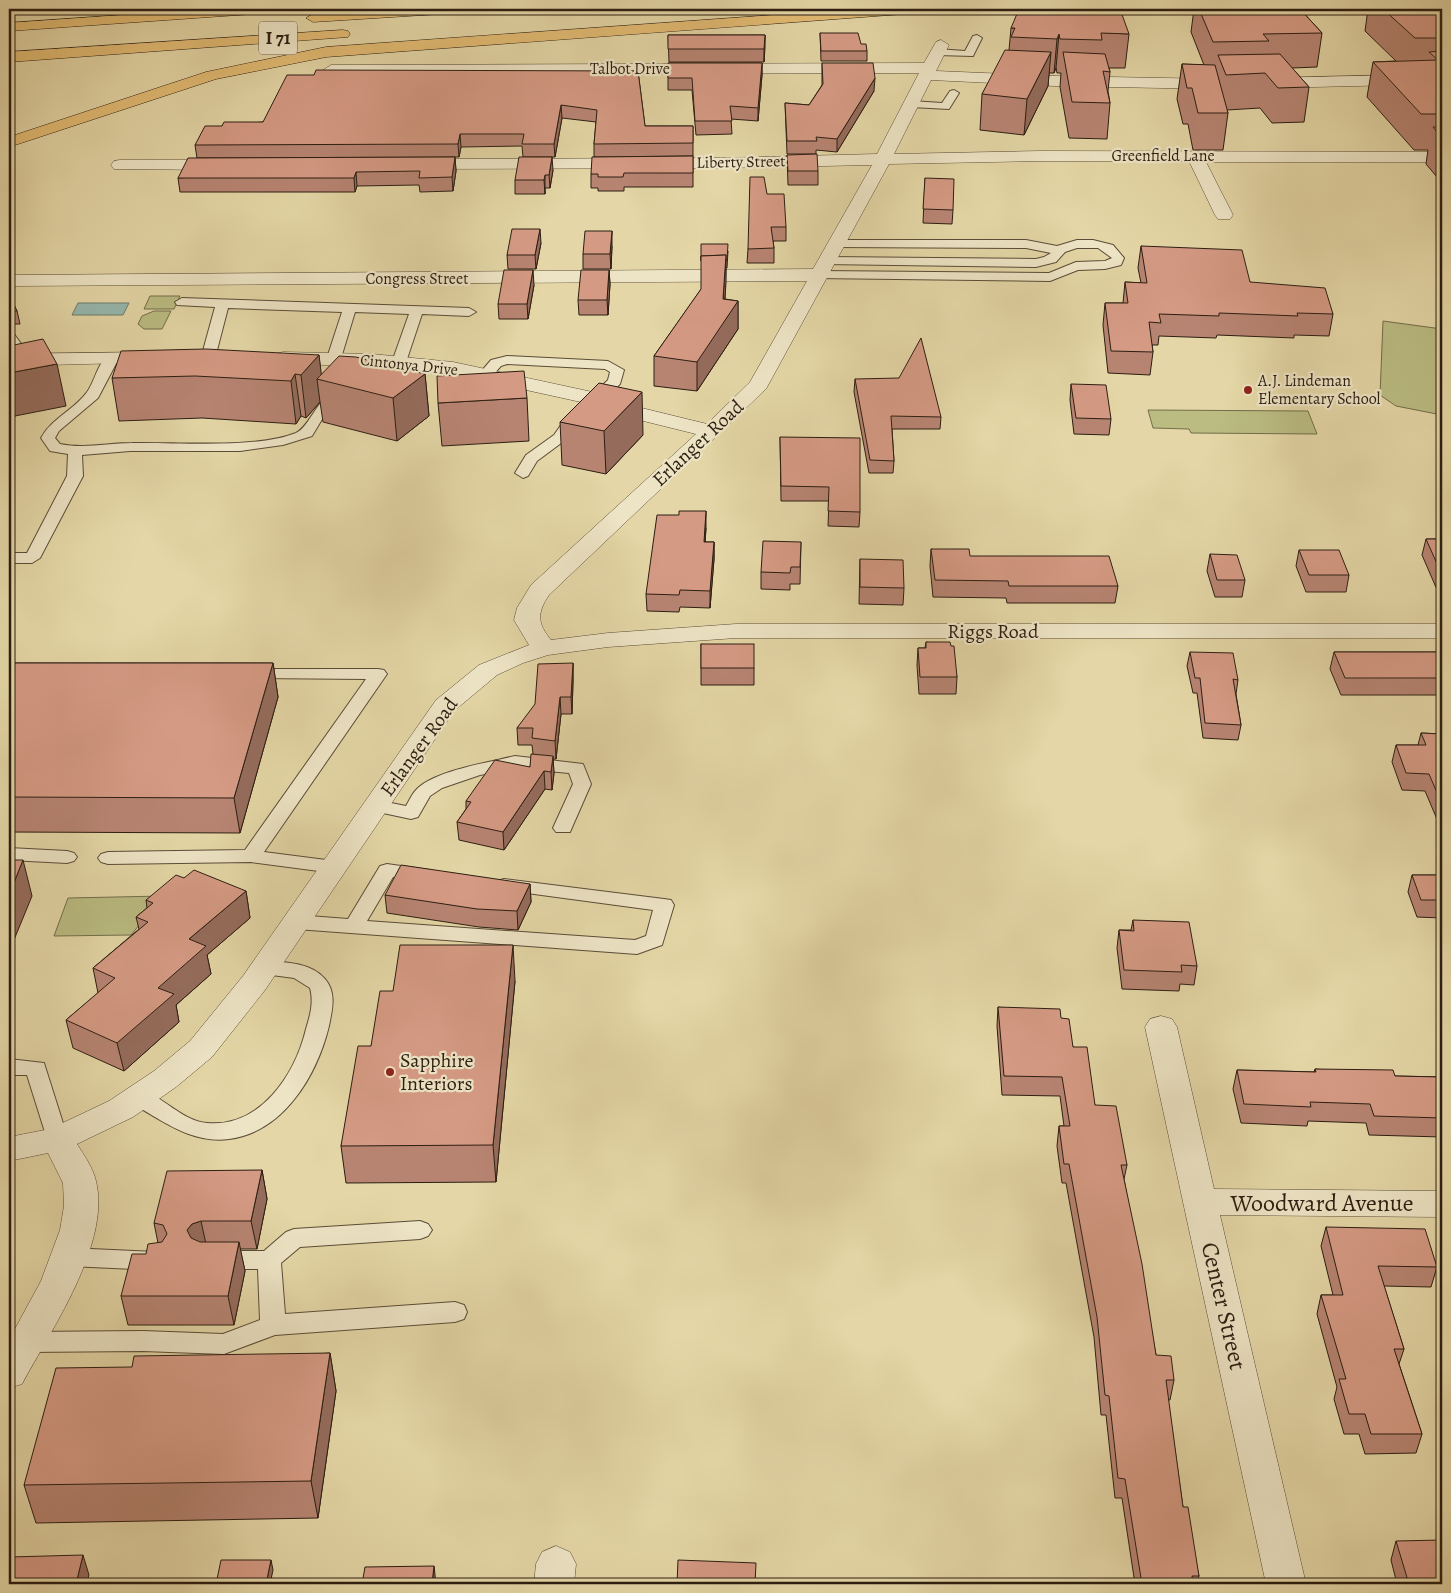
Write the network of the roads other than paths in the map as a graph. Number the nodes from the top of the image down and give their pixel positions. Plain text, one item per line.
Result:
1 (267, 9) edge
2 (456, 9) edge
3 (917, 9) edge
4 (297, 19) dead end
5 (277, 21) dead end
6 (9, 27) edge
7 (362, 32) dead end
8 (977, 38) dead end
9 (9, 39) edge
10 (9, 57) edge
11 (933, 60) junction
12 (331, 70) edge
13 (1442, 79) edge
14 (1236, 83) edge
15 (1254, 83) edge
16 (954, 94) dead end
17 (911, 104) junction
18 (9, 142) edge
19 (1194, 156) junction
20 (1442, 157) edge
21 (883, 160) junction
22 (406, 164) edge
23 (120, 165) dead end
24 (238, 165) edge
25 (1224, 215) dead end
26 (1057, 250) junction
27 (828, 260) junction
28 (13, 280) dead end
29 (182, 302) dead end
30 (222, 304) junction
31 (350, 308) junction
32 (417, 310) junction
33 (469, 312) dead end
34 (9, 337) edge
35 (112, 358) junction
36 (200, 358) joint
37 (266, 358) edge
38 (334, 358) junction
39 (17, 360) edge
40 (399, 362) junction
41 (486, 374) junction
42 (347, 385) edge
43 (597, 399) junction
44 (727, 416) junction
45 (711, 431) junction
46 (75, 452) junction
47 (523, 473) dead end
48 (9, 558) edge
49 (1442, 631) edge
50 (545, 648) junction
51 (228, 674) edge
52 (376, 806) junction
53 (562, 828) dead end
54 (9, 854) edge
55 (251, 856) junction
56 (67, 858) dead end
57 (108, 858) dead end
58 (334, 867) junction
59 (436, 876) edge
60 (486, 882) edge
61 (296, 922) junction
62 (354, 926) junction
63 (264, 968) junction
64 (1162, 1028) dead end
65 (9, 1067) edge
66 (139, 1096) junction
67 (57, 1139) junction
68 (9, 1150) edge
69 (1201, 1202) junction
70 (1442, 1204) edge
71 (420, 1230) dead end
72 (69, 1257) junction
73 (207, 1260) edge
74 (269, 1260) junction
75 (160, 1262) edge
76 (455, 1312) dead end
77 (273, 1325) junction
78 (25, 1342) junction
79 (9, 1373) edge
80 (1286, 1584) edge

1 - 6 highway
2 - 4 highway, I 71
3 - 18 highway
5 - 9 highway, I 71
7 - 10 highway, I 71
8 - 11 lane
11 - 12 street, Talbot Drive
11 - 14 street, Talbot Drive
11 - 17 street, Erlanger Road
13 - 15 street
16 - 17 lane
17 - 21 street, Erlanger Road
19 - 20 street, Greenfield Lane
19 - 21 street, Greenfield Lane
19 - 25 street
21 - 22 street, Liberty Street
21 - 27 street, Erlanger Road
23 - 24 street
26 - 27 lane
26 - 27 lane
26 - 27 lane
27 - 28 street, Congress Street
27 - 44 street, Erlanger Road
29 - 30 lane
30 - 31 lane
30 - 36 lane
31 - 32 lane
31 - 38 lane
32 - 33 lane
32 - 40 lane
34 - 39 lane
35 - 36 street
35 - 39 street
35 - 46 lane
37 - 38 street, Cintonya Drive
38 - 40 street, Cintonya Drive
40 - 41 street, Cintonya Drive
41 - 43 street, Cintonya Drive
41 - 43 lane
42 - 46 lane
43 - 44 street, Cintonya Drive
43 - 45 street, Cintonya Drive
43 - 47 lane
44 - 45 street, Erlanger Road
45 - 50 street, Erlanger Road
46 - 48 lane
49 - 50 street, Riggs Road
50 - 52 street, Erlanger Road
51 - 55 lane
52 - 53 lane
52 - 58 street, Erlanger Road
54 - 56 lane
55 - 57 lane
55 - 58 lane
58 - 61 street, Erlanger Road
59 - 62 lane
60 - 62 lane
61 - 62 lane
61 - 63 street, Erlanger Road
63 - 66 street, Erlanger Road
63 - 66 lane
64 - 69 street, Center Street
65 - 67 lane
66 - 67 street, Erlanger Road
67 - 68 street, Erlanger Road
67 - 72 street
69 - 70 street, Woodward Avenue
69 - 80 street, Center Street
71 - 74 lane
72 - 75 lane
72 - 78 street
73 - 74 lane
74 - 77 lane
76 - 77 lane
77 - 78 lane
78 - 79 street

